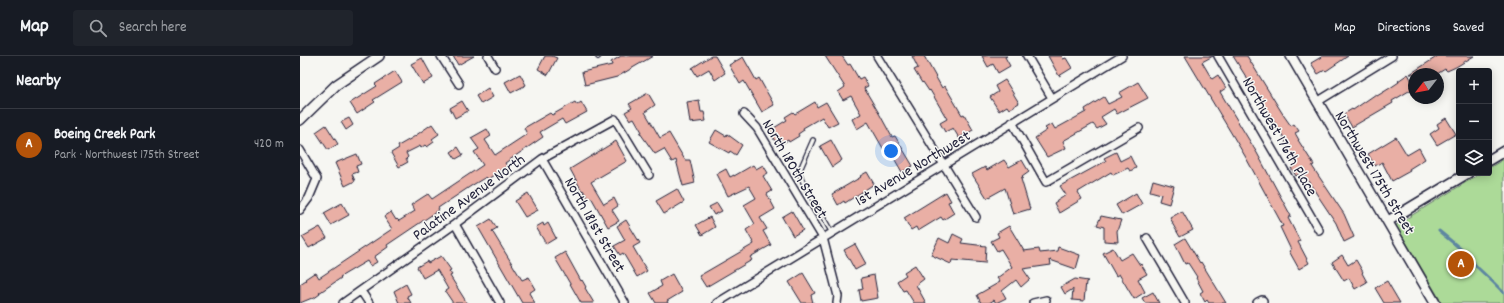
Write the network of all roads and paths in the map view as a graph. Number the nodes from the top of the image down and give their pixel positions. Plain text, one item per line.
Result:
1 (379, 56) edge
2 (442, 56) edge
3 (488, 56) edge
4 (877, 56) edge
5 (1027, 56) edge
6 (1122, 56) edge
7 (1218, 56) edge
8 (1291, 56) edge
9 (1392, 56) edge
10 (495, 68) dead end
11 (459, 84) dead end
12 (1052, 98) junction
13 (1317, 102) junction
14 (744, 114) dead end
15 (300, 120) edge
16 (1012, 122) junction
17 (1138, 128) dead end
18 (813, 140) dead end
19 (300, 150) edge
20 (1504, 151) edge
21 (1492, 158) edge
22 (542, 159) junction
23 (943, 165) junction
24 (649, 176) dead end
25 (1463, 176) edge
26 (300, 210) edge
27 (976, 217) dead end
28 (1388, 221) junction
29 (455, 224) junction
30 (1319, 230) dead end
31 (832, 233) junction
32 (822, 238) junction
33 (1147, 238) dead end
34 (361, 291) junction
35 (1046, 300) dead end
36 (343, 303) edge
37 (369, 303) edge
38 (500, 303) edge
39 (625, 303) edge
40 (717, 303) edge
41 (837, 303) edge
42 (1033, 303) edge
43 (1185, 303) edge
44 (1435, 303) edge

1 - 15 street
2 - 11 street
3 - 10 street
4 - 23 street
5 - 12 street
6 - 12 street, 1st Avenue Northwest
7 - 30 street, Northwest 176th Place
8 - 13 street, Northwest 175th Street
9 - 13 street
12 - 16 street, 1st Avenue Northwest
13 - 28 street, Northwest 175th Street
14 - 32 street, North 180th Street
16 - 17 street
16 - 23 street, 1st Avenue Northwest
18 - 31 lane
19 - 26 street
20 - 21 street
22 - 24 street, Palatine Avenue North
22 - 29 street, Palatine Avenue North
22 - 39 street, North 181st Street
23 - 27 street
23 - 31 street, 1st Avenue Northwest
25 - 28 street
28 - 44 street, Northwest 175th Street
29 - 34 street, Palatine Avenue North
29 - 38 street
31 - 32 street, 1st Avenue Northwest
32 - 40 street, 1st Avenue Northwest
32 - 41 street, North 180th Street
33 - 43 street
34 - 36 street, Palatine Avenue North
34 - 37 street
35 - 42 street

